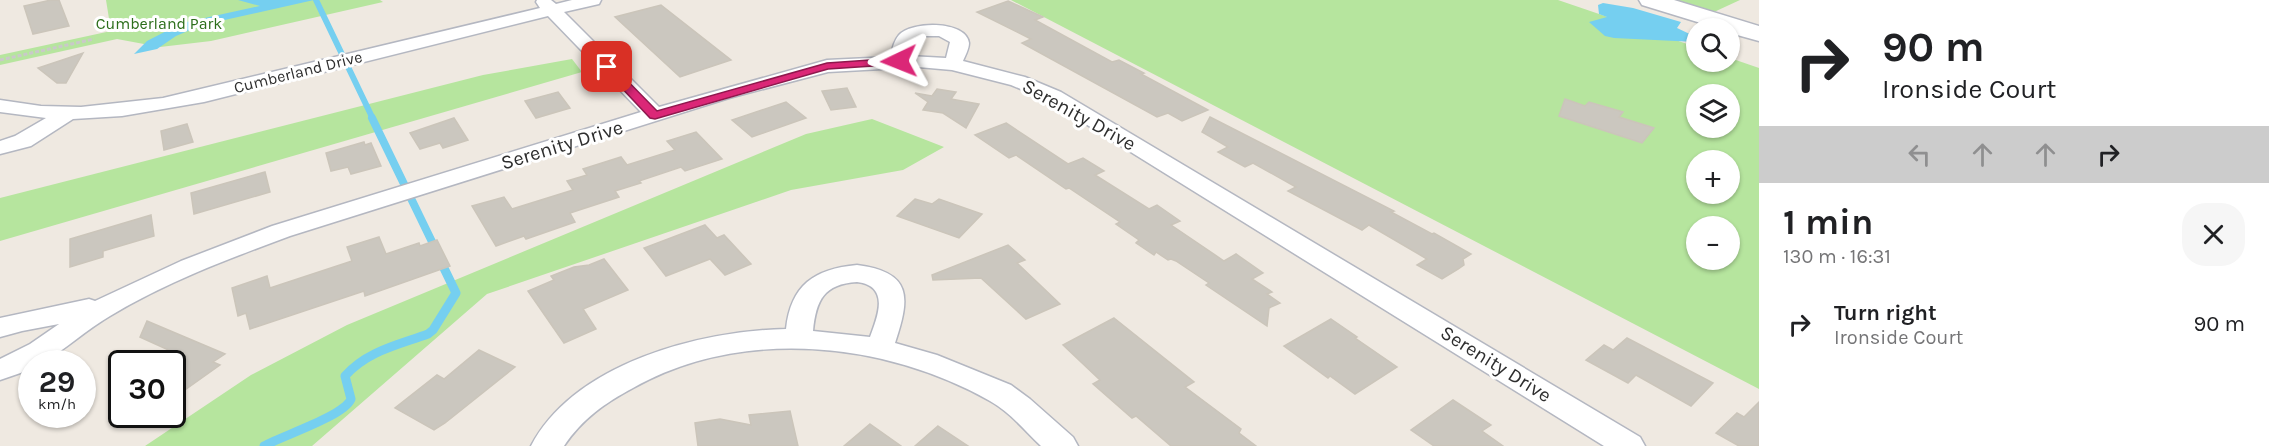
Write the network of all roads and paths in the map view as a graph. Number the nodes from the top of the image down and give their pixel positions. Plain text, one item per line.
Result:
1 (593, 0) edge
2 (1650, 0) edge
3 (548, 5) edge
4 (1759, 34) edge
5 (94, 39) dead end
6 (0, 60) edge
7 (899, 61) junction
8 (953, 64) junction
9 (5, 111) edge
10 (69, 113) junction
11 (655, 115) junction
12 (0, 148) edge
13 (126, 296) junction
14 (0, 328) edge
15 (799, 340) junction
16 (880, 348) junction
17 (0, 370) edge
18 (549, 446) edge
19 (1062, 446) edge
20 (1629, 446) edge

1 - 3 street, Cumberland Drive
2 - 4 street
3 - 10 street, Cumberland Drive
3 - 11 street
5 - 6 path
7 - 8 street, Serenity Drive
7 - 8 street
7 - 11 street, Serenity Drive
8 - 20 street, Serenity Drive
9 - 10 street, Cumberland Drive
10 - 12 street
11 - 13 street, Serenity Drive
13 - 14 street, Serenity Drive
13 - 17 street, Serenity Drive
15 - 16 street
15 - 16 street
15 - 18 street
16 - 19 street

